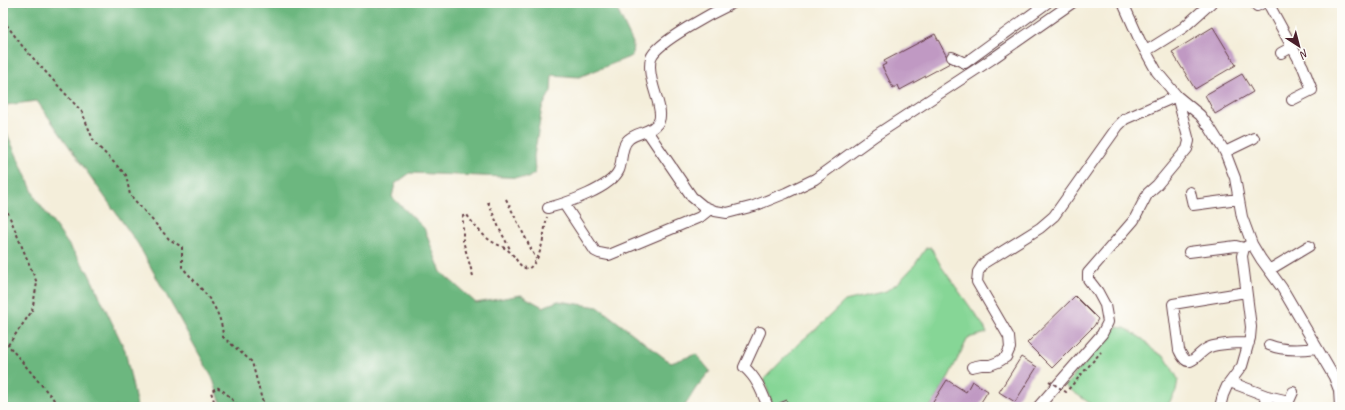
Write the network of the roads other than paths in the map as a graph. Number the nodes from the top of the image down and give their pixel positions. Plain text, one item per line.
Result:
1 (733, 3) edge
2 (1047, 3) edge
3 (1072, 3) edge
4 (1123, 3) edge
5 (1211, 3) edge
6 (1268, 3) edge
7 (1292, 47) junction
8 (1146, 51) junction
9 (1281, 53) dead end
10 (952, 57) dead end
11 (1177, 96) junction
12 (1292, 100) dead end
13 (647, 131) junction
14 (1254, 138) dead end
15 (1225, 152) junction
16 (1190, 192) dead end
17 (1238, 199) junction
18 (564, 204) junction
19 (548, 208) road end
20 (710, 209) junction
21 (1248, 246) junction
22 (1309, 246) dead end
23 (1189, 252) dead end
24 (1269, 270) junction
25 (1246, 292) junction
26 (760, 332) dead end
27 (1248, 343) junction
28 (1269, 345) dead end
29 (1317, 348) junction
30 (972, 367) dead end
31 (1230, 382) junction
32 (1340, 385) edge
33 (1293, 392) dead end
34 (1267, 396) junction
35 (768, 407) edge
36 (1038, 407) edge
37 (1220, 407) edge
38 (1263, 407) edge
39 (1340, 407) edge

1 - 13 street
2 - 10 street
3 - 20 street
4 - 8 street
5 - 8 street
6 - 7 street
7 - 9 street
7 - 12 street
8 - 11 street
11 - 15 street
11 - 30 street
11 - 36 street
13 - 18 street
13 - 20 street
14 - 15 street
15 - 17 street
16 - 17 street
17 - 21 street
18 - 19 street
18 - 20 street
21 - 23 street
21 - 24 street
21 - 25 street
22 - 24 street
24 - 29 street
25 - 27 street
25 - 27 street
26 - 35 street
27 - 31 street
28 - 29 street
29 - 32 street
31 - 34 street
31 - 37 street
32 - 39 street
33 - 34 street
34 - 38 street

